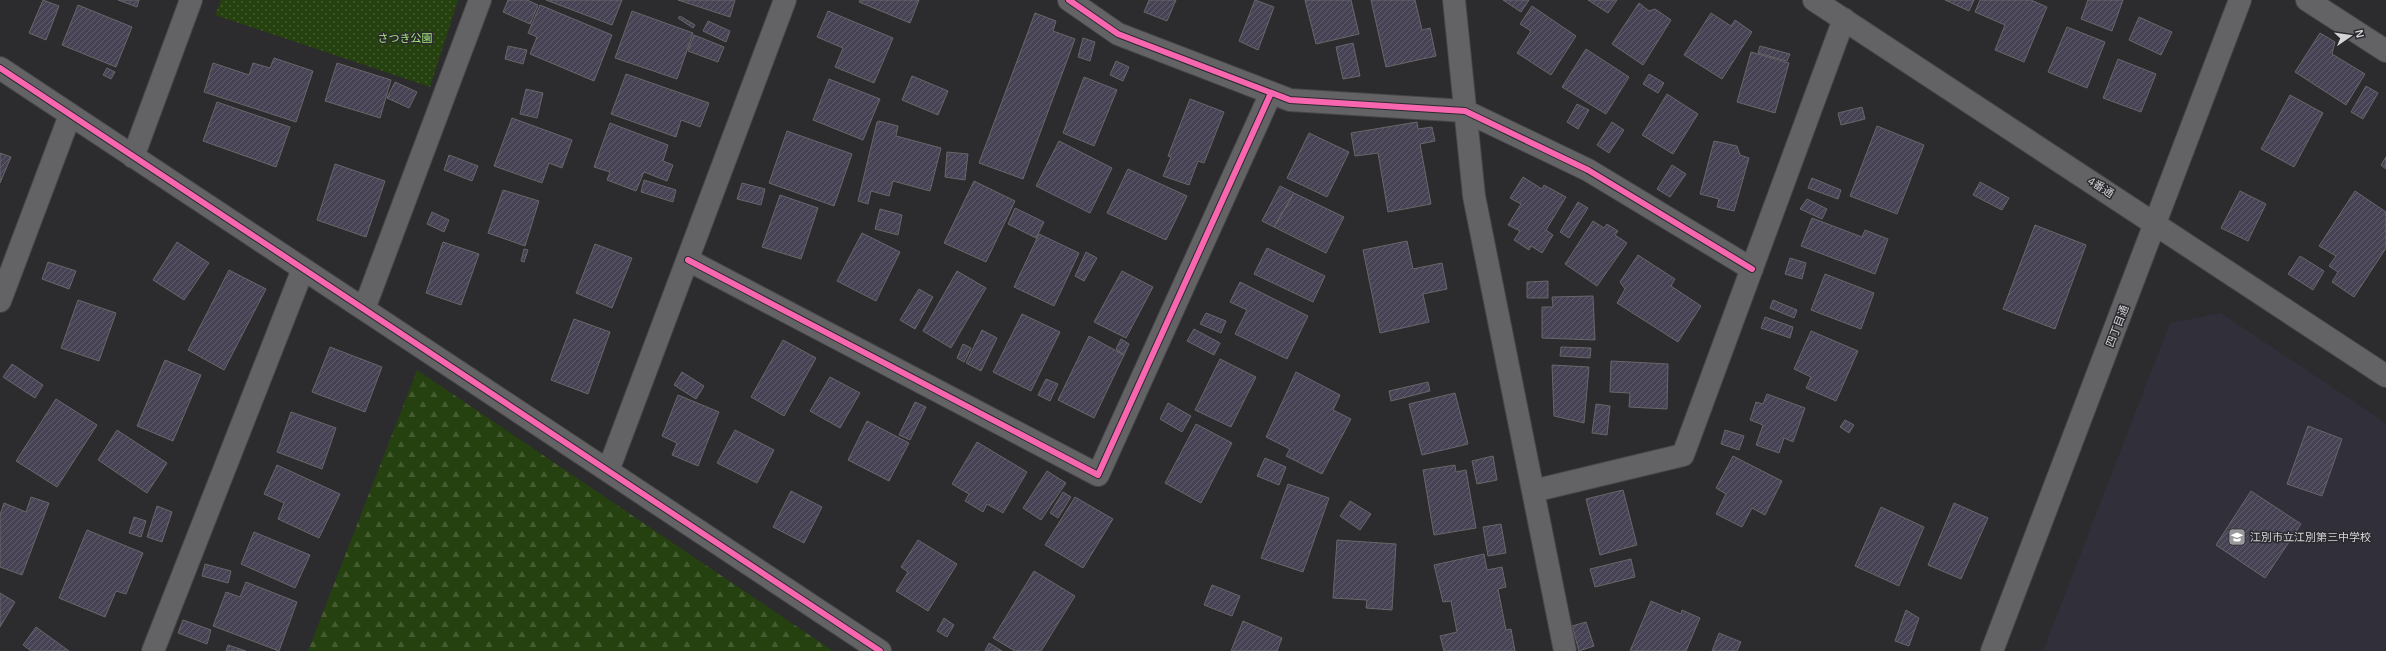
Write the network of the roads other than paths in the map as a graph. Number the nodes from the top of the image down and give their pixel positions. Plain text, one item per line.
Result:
1 (191, 0) edge
2 (480, 0) edge
3 (785, 0) edge
4 (1069, 0) edge
5 (1454, 0) edge
6 (1814, 0) edge
7 (2240, 0) edge
8 (2307, 0) edge
9 (1844, 19) junction
10 (2386, 51) edge
11 (0, 68) edge
12 (1270, 92) junction
13 (1465, 111) junction
14 (70, 115) junction
15 (133, 157) junction
16 (2157, 224) junction
17 (688, 260) junction
18 (303, 269) junction
19 (1752, 269) junction
20 (0, 301) edge
21 (364, 310) junction
22 (2386, 376) edge
23 (608, 471) junction
24 (1533, 491) junction
25 (153, 651) edge
26 (880, 651) edge
27 (1565, 651) edge
28 (1992, 651) edge

1 - 15 street
2 - 21 street
3 - 17 street
4 - 12 street
5 - 13 street
6 - 9 street, 4番通
7 - 16 street, 四丁目通
8 - 10 street
9 - 16 street, 4番通
9 - 19 street
11 - 14 street
12 - 13 street
12 - 17 street
13 - 19 street
13 - 24 street
14 - 15 street
14 - 20 street
15 - 18 street
16 - 22 street, 4番通
16 - 28 street, 四丁目通
17 - 23 street
18 - 21 street
18 - 25 street
19 - 24 street
21 - 23 street
23 - 26 street
24 - 27 street

